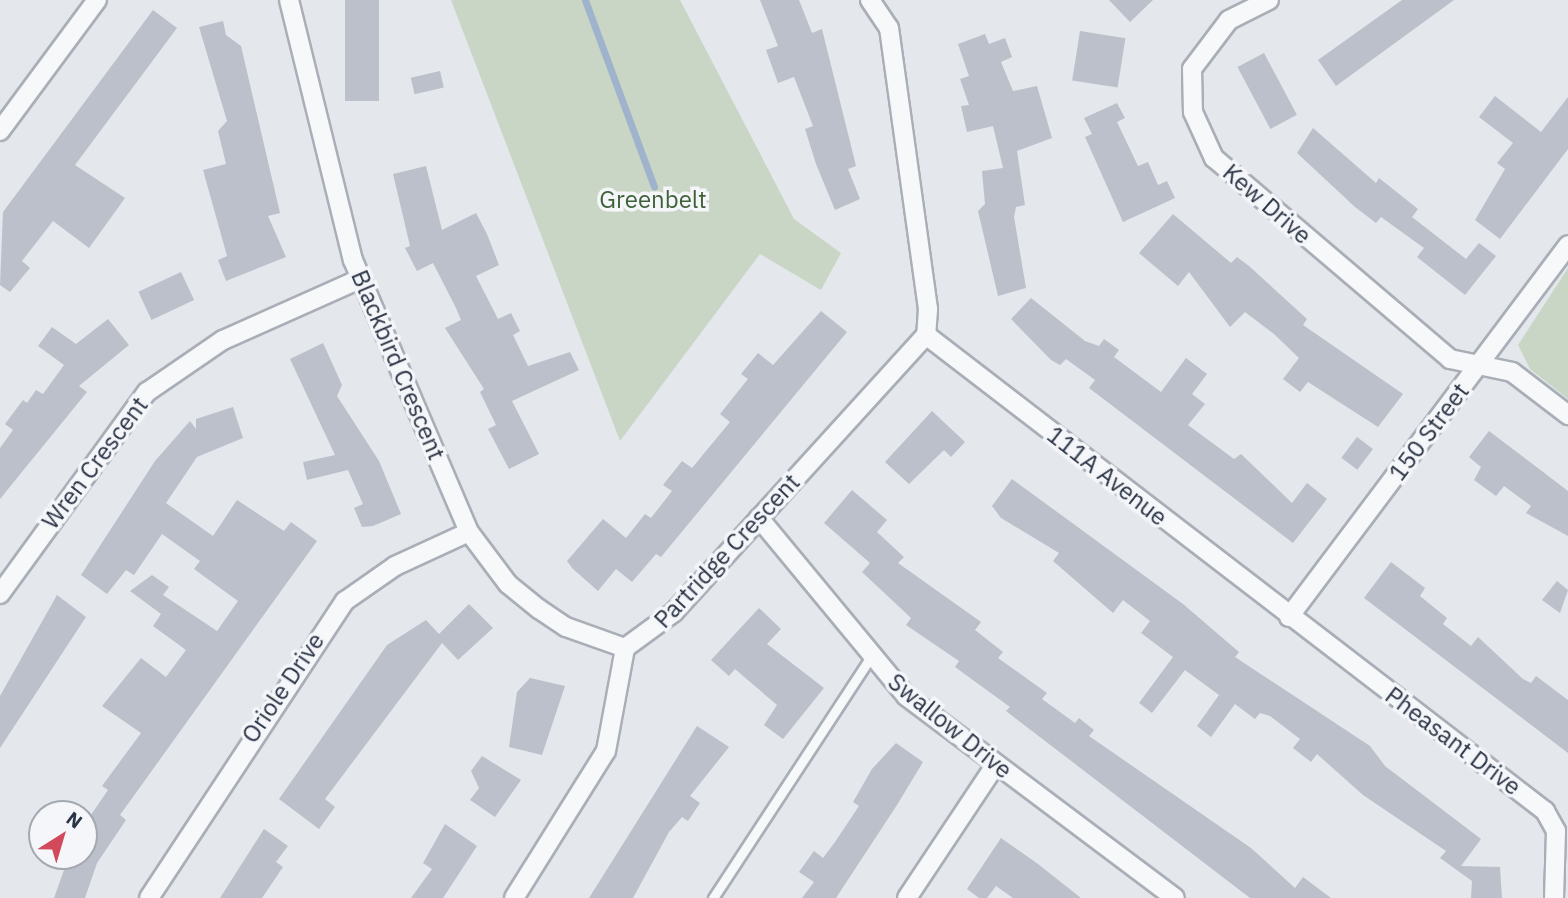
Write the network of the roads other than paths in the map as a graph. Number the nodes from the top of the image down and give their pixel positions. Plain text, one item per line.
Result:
1 (97, 0) edge
2 (289, 0) edge
3 (870, 0) edge
4 (1269, 0) edge
5 (0, 131) edge
6 (1568, 245) edge
7 (360, 279) junction
8 (926, 334) junction
9 (1480, 365) junction
10 (1568, 415) edge
11 (758, 518) junction
12 (469, 532) junction
13 (0, 594) edge
14 (1289, 617) junction
15 (625, 648) junction
16 (871, 657) junction
17 (996, 764) junction
18 (149, 898) edge
19 (514, 898) edge
20 (713, 898) edge
21 (907, 898) edge
22 (1175, 898) edge
23 (1554, 898) edge

1 - 5 street
2 - 7 street, Blackbird Crescent
3 - 8 street
4 - 9 street, Kew Drive
6 - 9 street, 150 Street
7 - 12 street, Blackbird Crescent
7 - 13 street, Wren Crescent
8 - 11 street, Partridge Crescent
8 - 14 street, 111A Avenue
9 - 10 street, Kew Drive
9 - 14 street, 150 Street
11 - 15 street, Partridge Crescent
11 - 16 street, Swallow Drive
12 - 15 street, Blackbird Crescent
12 - 18 street, Oriole Drive
14 - 23 street, Pheasant Drive
15 - 19 street
16 - 17 street, Swallow Drive
16 - 20 lane
17 - 21 street
17 - 22 street, Swallow Drive

